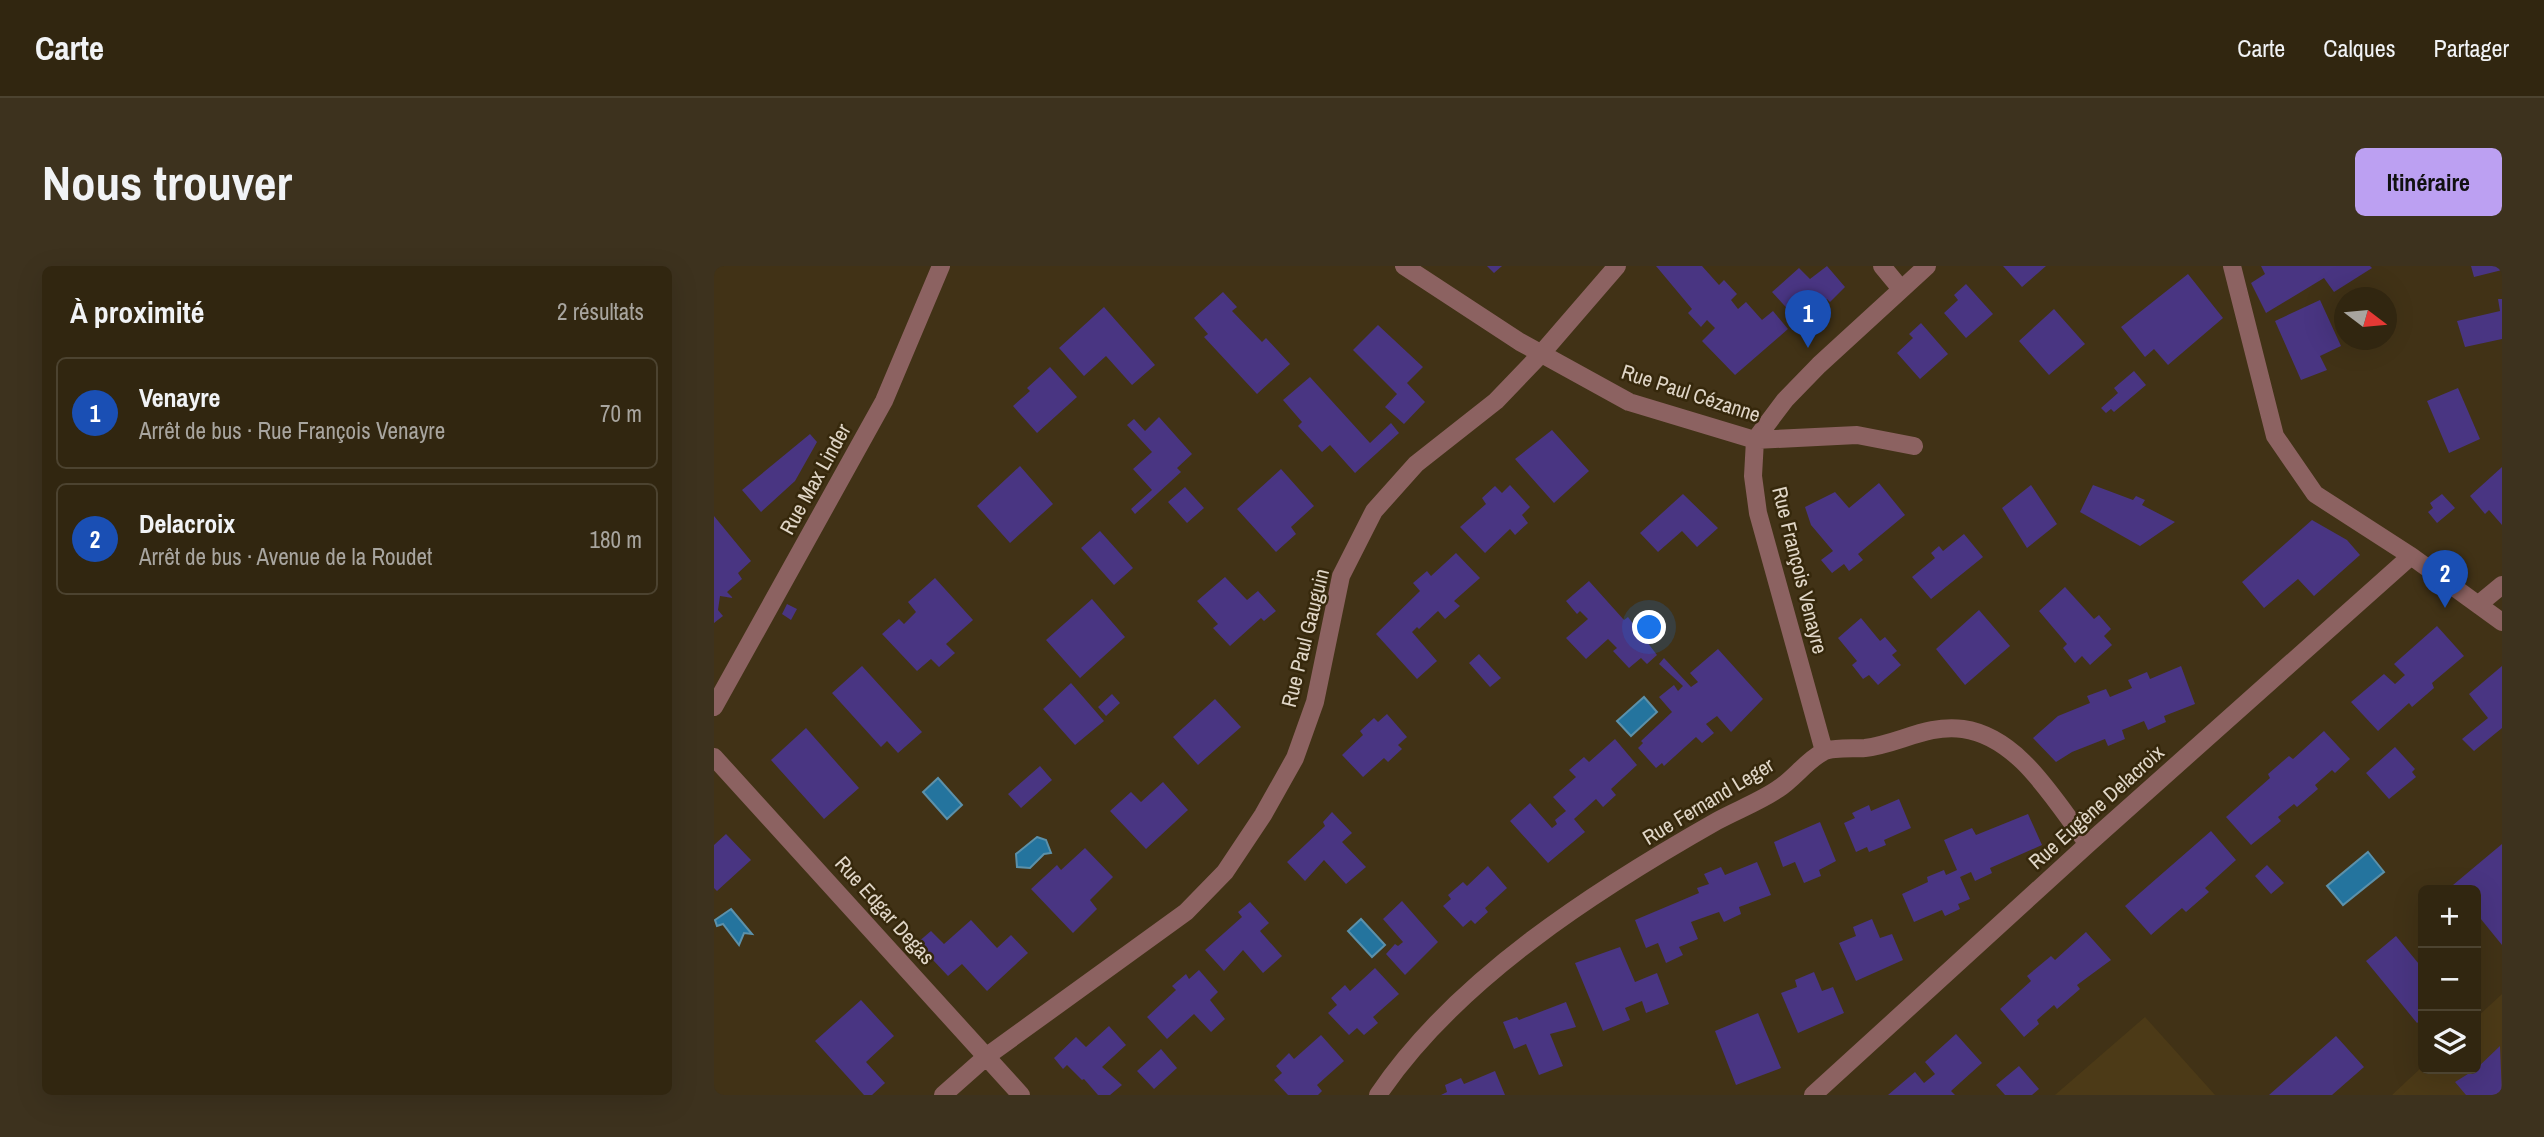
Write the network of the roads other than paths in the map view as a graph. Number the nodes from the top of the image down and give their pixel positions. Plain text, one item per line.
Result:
1 (941, 266) edge
2 (1404, 266) edge
3 (1617, 266) edge
4 (1882, 266) edge
5 (1927, 266) edge
6 (2232, 266) edge
7 (1901, 289) junction
8 (1541, 354) junction
9 (1755, 440) junction
10 (1914, 446) dead end
11 (2412, 556) junction
12 (2502, 585) edge
13 (2479, 604) junction
14 (2502, 622) edge
15 (714, 707) edge
16 (1825, 751) junction
17 (714, 757) edge
18 (2088, 844) junction
19 (987, 1056) junction
20 (943, 1095) edge
21 (1021, 1095) edge
22 (1378, 1095) edge
23 (1814, 1095) edge

1 - 15 street, Rue Max Linder
2 - 8 street, Rue Paul Cézanne
3 - 8 street, Rue Paul Gauguin
4 - 7 street
5 - 7 street
6 - 11 street
7 - 9 street
8 - 9 street, Rue Paul Cézanne
8 - 19 street, Rue Paul Gauguin
9 - 10 street, Rue Paul Cézanne
9 - 16 street, Rue François Venayre
11 - 13 street
11 - 18 street, Rue Eugène Delacroix
12 - 13 street
13 - 14 street
16 - 18 street
16 - 22 street, Rue Fernand Leger
17 - 19 street, Rue Edgar Degas
18 - 23 street, Rue Eugène Delacroix
19 - 20 street, Rue Paul Gauguin
19 - 21 street, Rue Edgar Degas

